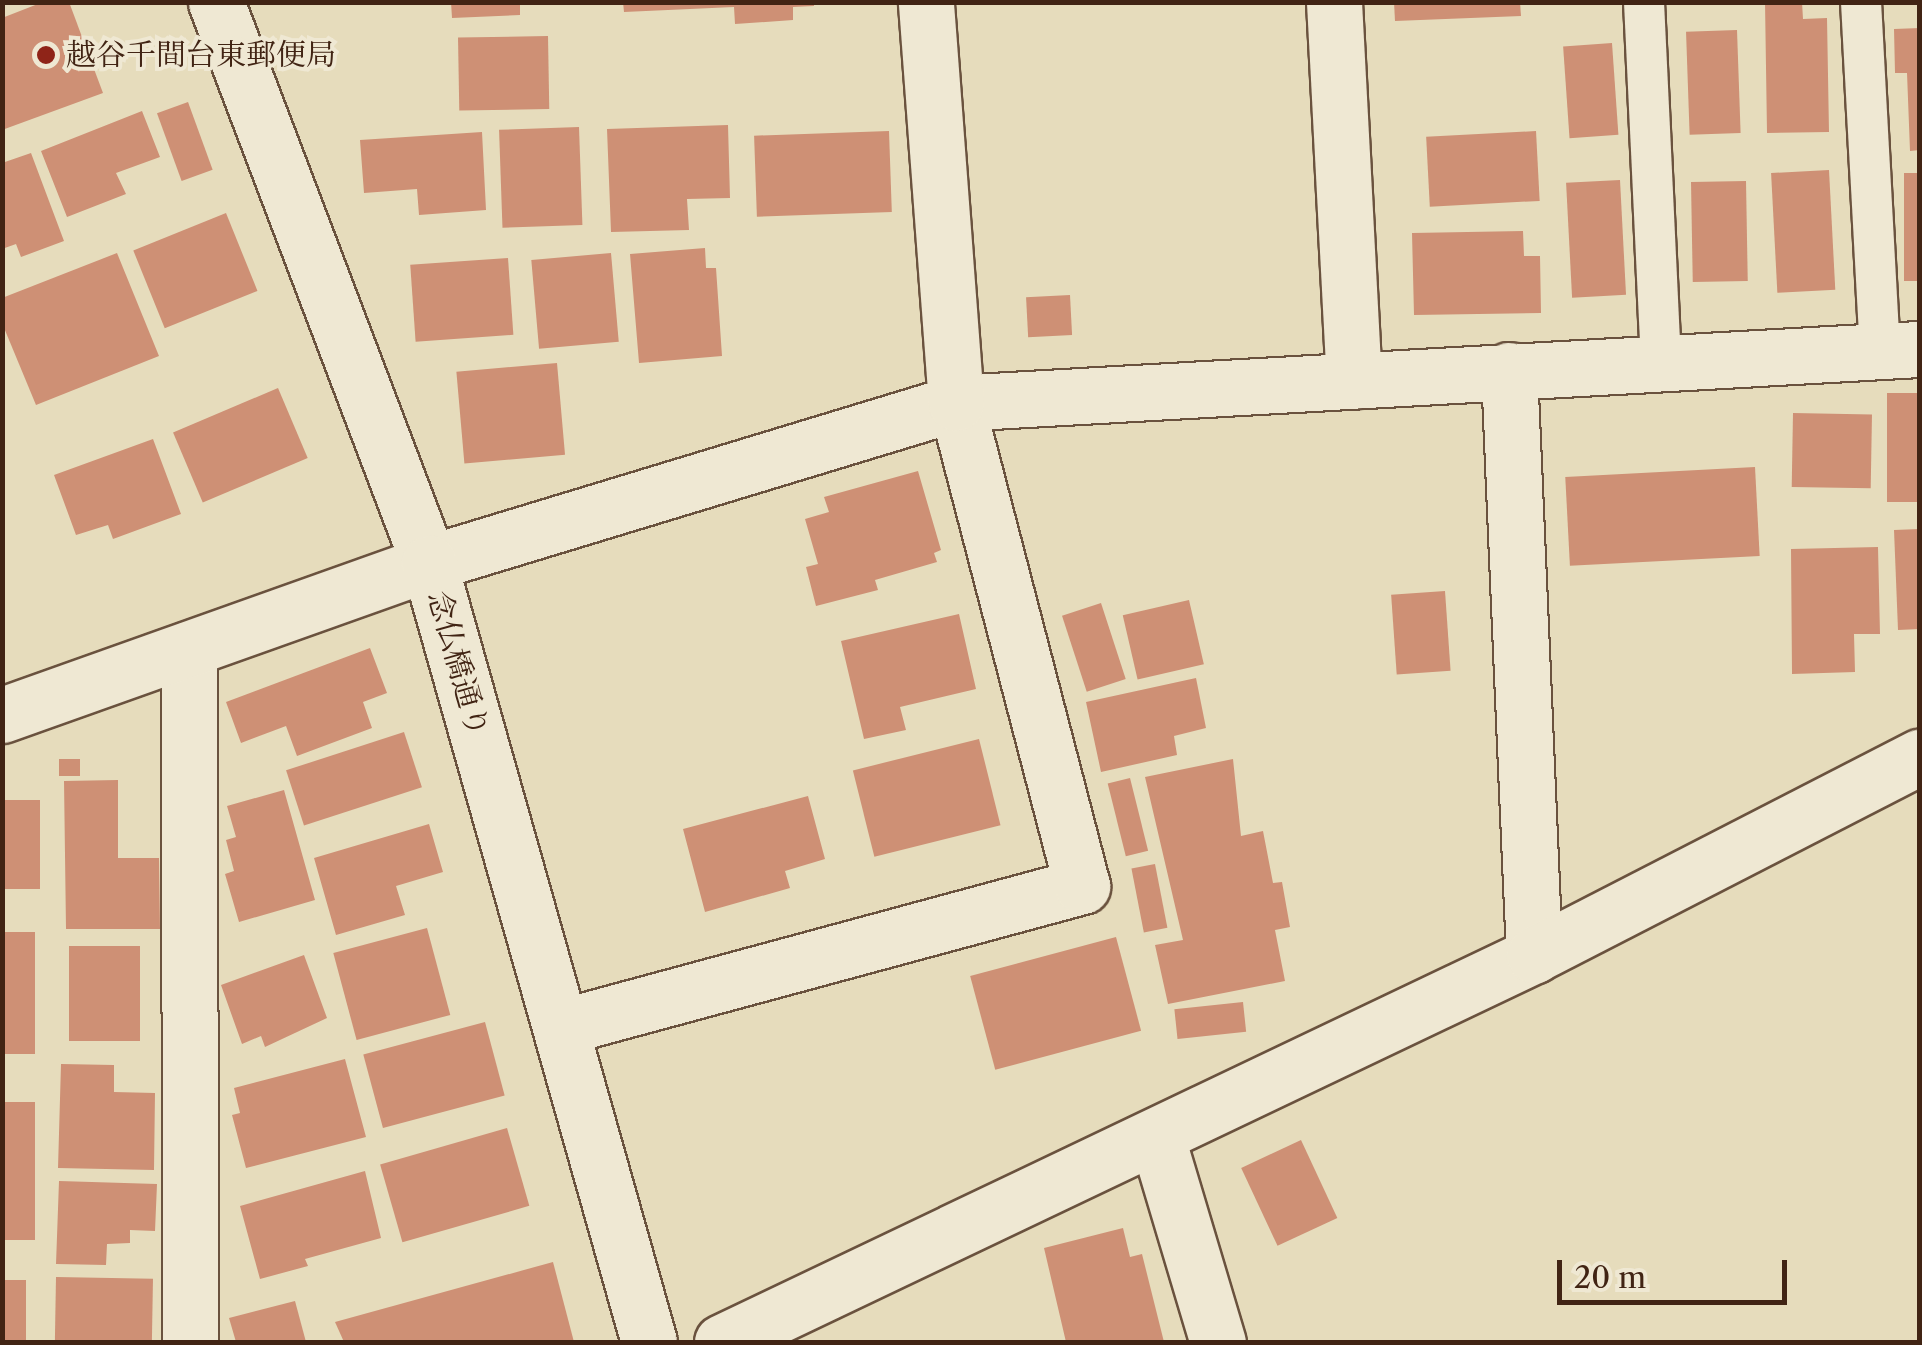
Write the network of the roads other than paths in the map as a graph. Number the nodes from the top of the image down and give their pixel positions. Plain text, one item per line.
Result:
1 (216, 2) edge
2 (926, 2) edge
3 (1334, 2) edge
4 (1644, 2) edge
5 (1861, 2) edge
6 (1900, 350) edge
7 (1661, 362) junction
8 (1509, 370) junction
9 (1354, 380) junction
10 (956, 403) junction
11 (429, 563) junction
12 (189, 648) junction
13 (2, 715) edge
14 (1920, 757) edge
15 (1534, 956) junction
16 (560, 1027) junction
17 (1157, 1138) junction
18 (190, 1342) edge
19 (649, 1342) edge
20 (722, 1342) edge
21 (1218, 1342) edge

1 - 11 street, 念仏橋通り
2 - 10 street
3 - 9 street
4 - 7 lane
5 - 6 lane
6 - 7 street
7 - 8 street
8 - 9 street
8 - 15 street
9 - 10 street
10 - 11 street
10 - 16 street
11 - 12 street
11 - 16 street, 念仏橋通り
12 - 13 street
12 - 18 street
14 - 15 street
15 - 17 street
16 - 19 street, 念仏橋通り
17 - 20 street
17 - 21 street

